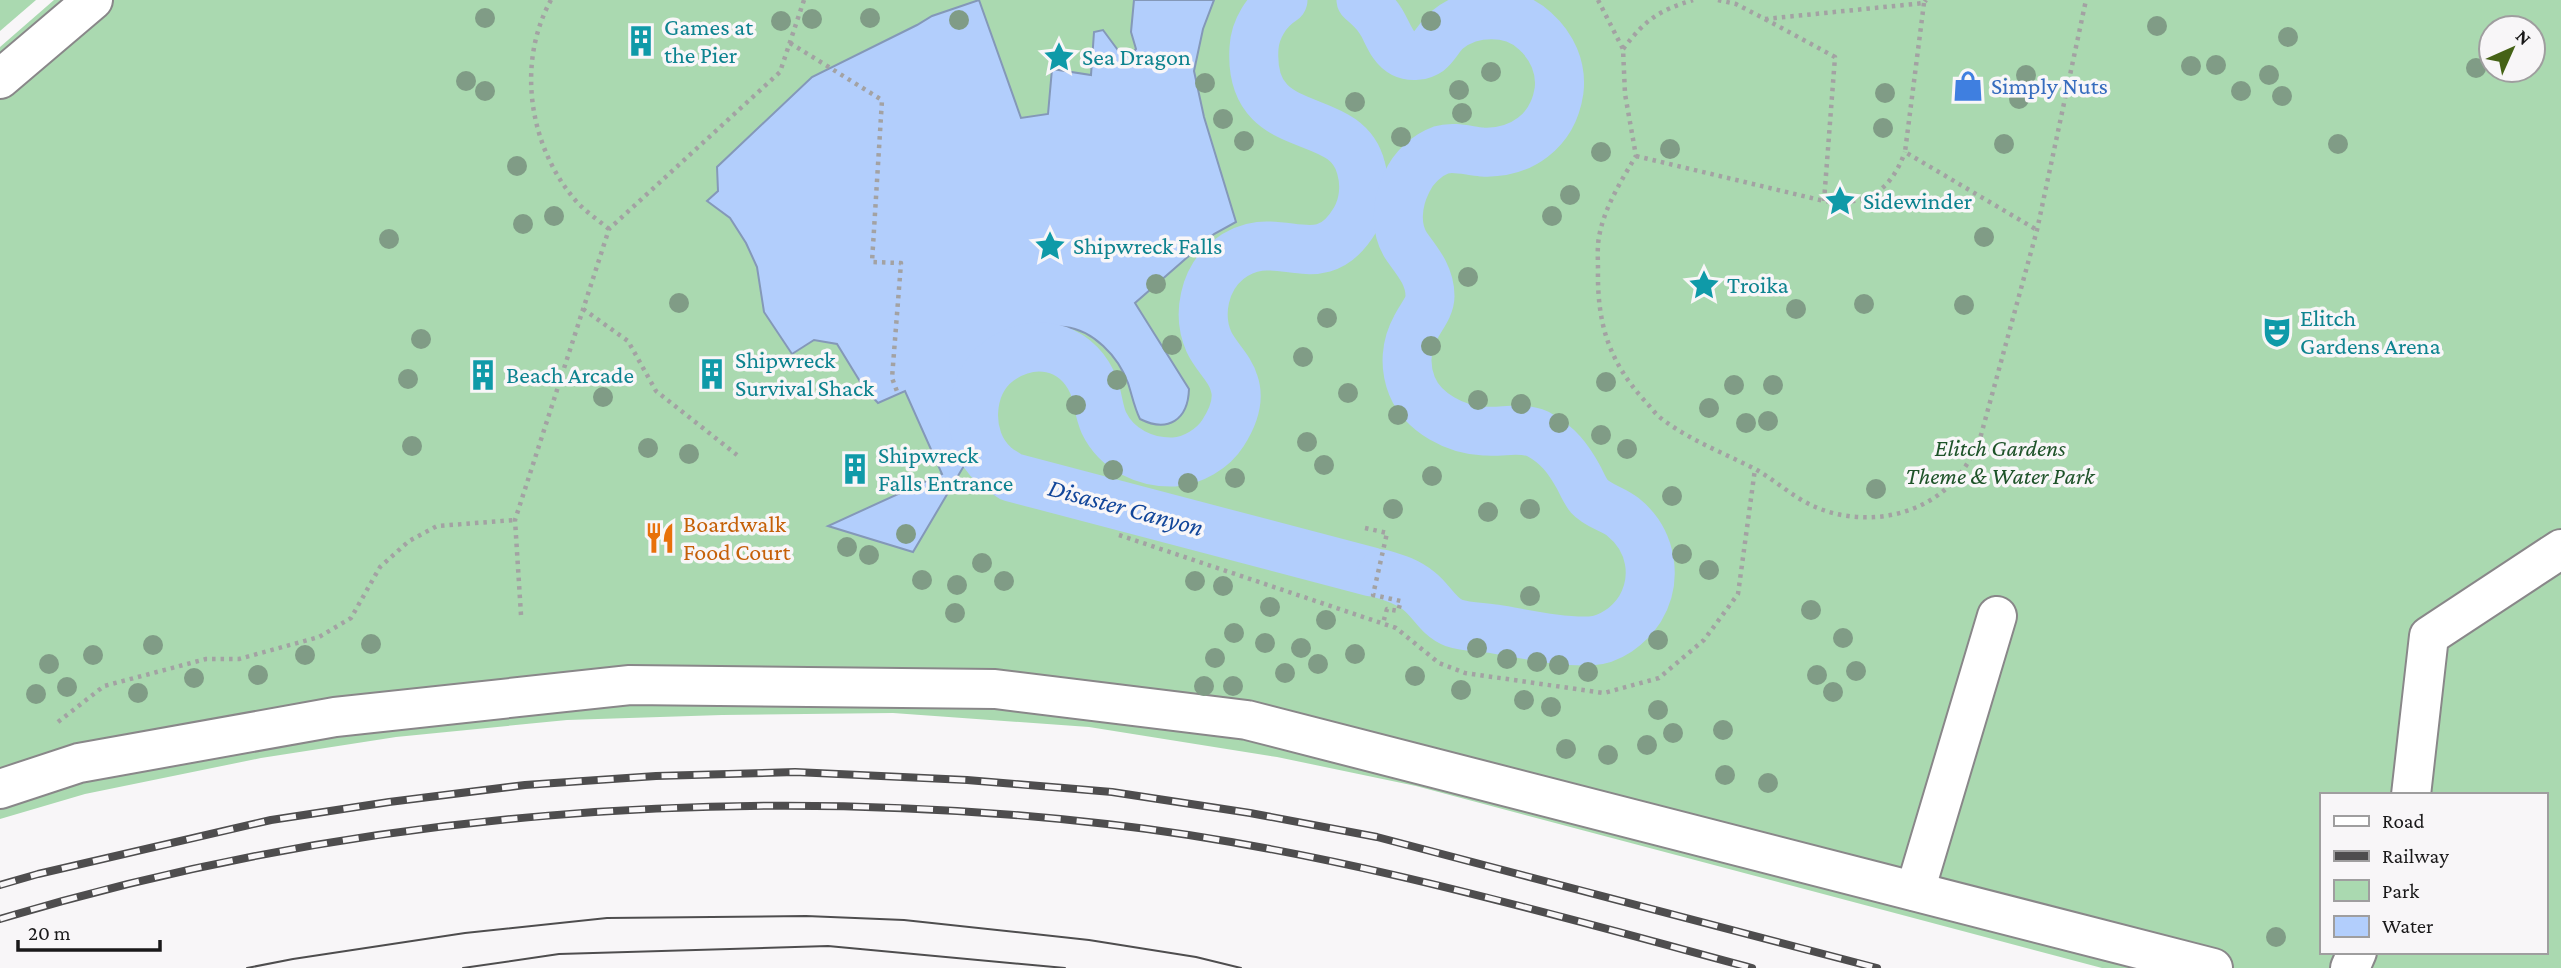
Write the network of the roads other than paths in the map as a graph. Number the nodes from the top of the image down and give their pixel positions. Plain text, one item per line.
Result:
1 (93, 0) edge
2 (0, 79) edge
3 (2561, 549) edge
4 (1997, 617) dead end
5 (0, 789) edge
6 (2411, 793) edge
7 (1915, 891) junction
8 (2213, 968) edge

1 - 2 lane
3 - 6 lane
4 - 7 lane
5 - 7 lane
7 - 8 lane

